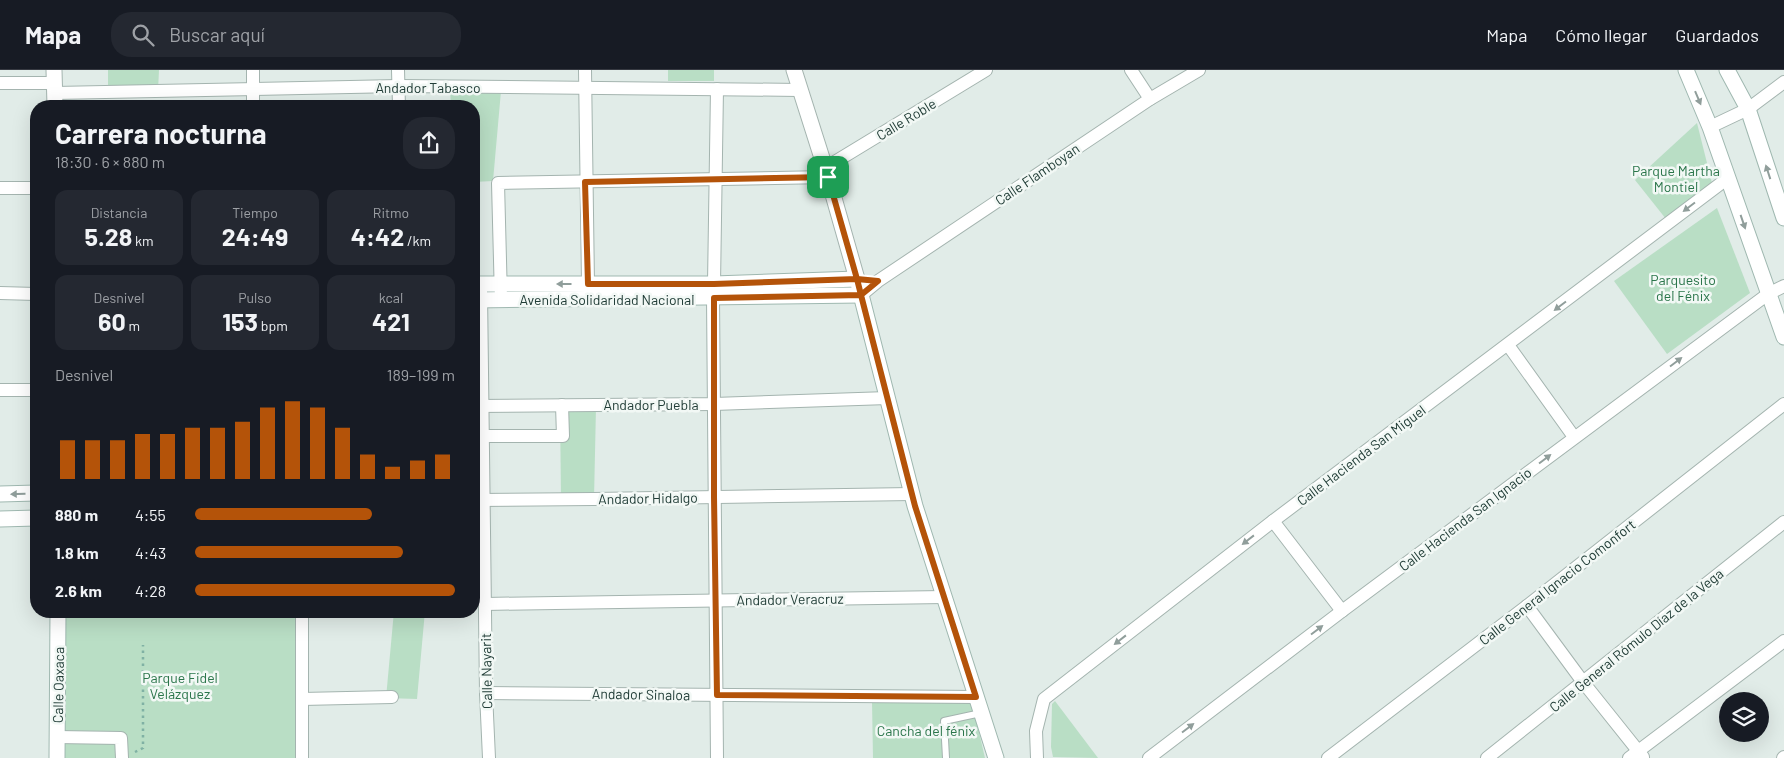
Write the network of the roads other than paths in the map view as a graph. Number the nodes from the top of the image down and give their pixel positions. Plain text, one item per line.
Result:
1 (253, 70) edge
2 (398, 70) edge
3 (585, 70) edge
4 (794, 70) edge
5 (986, 70) edge
6 (1131, 70) edge
7 (1198, 70) edge
8 (1686, 70) edge
9 (1726, 70) edge
10 (1784, 82) edge
11 (0, 83) edge
12 (398, 86) junction
13 (55, 88) edge
14 (585, 88) junction
15 (253, 89) junction
16 (717, 89) junction
17 (800, 90) junction
18 (1150, 99) junction
19 (253, 100) edge
20 (399, 100) edge
21 (1748, 109) junction
22 (1710, 127) junction
23 (827, 172) junction
24 (1728, 178) junction
25 (716, 180) junction
26 (585, 182) junction
27 (0, 188) edge
28 (30, 188) edge
29 (1784, 218) edge
30 (857, 279) junction
31 (878, 281) junction
32 (480, 284) edge
33 (501, 284) junction
34 (588, 284) junction
35 (1784, 286) edge
36 (714, 291) junction
37 (0, 293) edge
38 (30, 294) edge
39 (1768, 294) junction
40 (861, 295) junction
41 (480, 300) edge
42 (501, 300) junction
43 (1784, 337) edge
44 (1508, 345) junction
45 (0, 390) edge
46 (30, 390) edge
47 (888, 398) junction
48 (714, 404) junction
49 (1784, 404) edge
50 (562, 405) junction
51 (480, 406) edge
52 (480, 418) edge
53 (483, 436) junction
54 (1574, 437) junction
55 (480, 484) edge
56 (30, 493) edge
57 (0, 494) edge
58 (912, 494) junction
59 (714, 497) junction
60 (480, 500) edge
61 (480, 517) edge
62 (30, 518) edge
63 (0, 519) edge
64 (1273, 521) junction
65 (1784, 522) edge
66 (944, 597) junction
67 (716, 600) junction
68 (485, 604) junction
69 (1527, 606) junction
70 (1342, 611) junction
71 (58, 618) edge
72 (302, 618) edge
73 (1784, 641) edge
74 (1583, 682) junction
75 (486, 692) junction
76 (717, 695) junction
77 (392, 697) dead end
78 (976, 697) junction
79 (302, 700) junction
80 (982, 713) junction
81 (57, 738) junction
82 (126, 756) edge
83 (1637, 756) edge
84 (57, 758) edge
85 (302, 758) edge
86 (489, 758) edge
87 (717, 758) edge
88 (946, 758) edge
89 (996, 758) edge
90 (1037, 758) edge
91 (1149, 758) edge
92 (1328, 758) edge
93 (1487, 758) edge

1 - 15 street
2 - 12 street
3 - 14 street
4 - 17 main road
5 - 23 street, Calle Roble
6 - 18 street
7 - 18 street, Calle Flamboyan
8 -> 22 main road
9 - 21 main road
10 - 21 street
11 - 13 street, Andador Tabasco
12 - 14 street, Andador Tabasco
12 - 15 street, Andador Tabasco
12 - 20 street
13 - 15 street, Andador Tabasco
14 - 16 street, Andador Tabasco
14 - 26 street
15 - 19 street
16 - 17 street, Andador Tabasco
16 - 25 street
17 - 23 main road
18 - 31 street, Calle Flamboyan
21 - 22 street
29 -> 21 main road
22 - 24 main road
23 - 25 street
23 - 30 main road
24 -> 39 main road
24 -> 44 street, Calle Hacienda San Miguel
25 - 26 street
25 - 36 street
26 - 33 street
26 - 34 street
27 - 28 street
30 - 31 street
30 - 36 main road, Avenida Solidaridad Nacional
30 - 40 main road
31 - 40 street, Calle Flamboyan
32 - 33 main road, Avenida Solidaridad Nacional
34 -> 33 main road, Avenida Solidaridad Nacional
33 - 42 street
34 - 36 main road, Avenida Solidaridad Nacional
35 - 39 street, Calle Hacienda San Ignacio
36 - 40 main road, Avenida Solidaridad Nacional
36 - 42 main road, Avenida Solidaridad Nacional
36 - 48 street
37 - 38 street
39 - 43 main road
54 -> 39 street, Calle Hacienda San Ignacio
40 - 47 main road
41 - 42 main road, Avenida Solidaridad Nacional
44 - 54 street
44 - 64 street, Calle Hacienda San Miguel
45 - 46 street
47 - 48 street, Andador Puebla
47 - 58 main road
48 - 50 street, Andador Puebla
48 - 59 street
49 - 69 street, Calle General Ignacio Comonfort
50 - 51 street, Andador Puebla
50 - 53 street
52 - 53 street, Calle Nayarit
53 - 55 street, Calle Nayarit
70 -> 54 street, Calle Hacienda San Ignacio
56 -> 57 main road
58 - 59 street, Andador Hidalgo
58 - 66 main road
59 - 60 street, Andador Hidalgo
59 - 67 street
61 - 68 street, Calle Nayarit
62 - 63 main road
64 - 70 street
64 -> 90 street, Calle Hacienda San Miguel
65 - 74 street, Calle General Rómulo Díaz de la Vega
66 - 67 street, Andador Veracruz
66 - 78 main road
67 - 68 street, Andador Veracruz
67 - 76 street
68 - 75 street, Calle Nayarit
69 - 74 street
69 - 92 street, Calle General Ignacio Comonfort
91 -> 70 street, Calle Hacienda San Ignacio
71 - 81 main road, Calle Oaxaca
72 - 79 street
73 - 83 street
74 - 83 street
74 - 93 street, Calle General Rómulo Díaz de la Vega
75 - 76 street, Andador Sinaloa
75 - 86 street, Calle Nayarit
76 - 78 street, Andador Sinaloa
76 - 87 street
77 - 79 street
78 - 80 main road
79 - 85 street
80 - 88 lane
80 - 89 main road
81 - 82 street
81 - 84 main road, Calle Oaxaca

